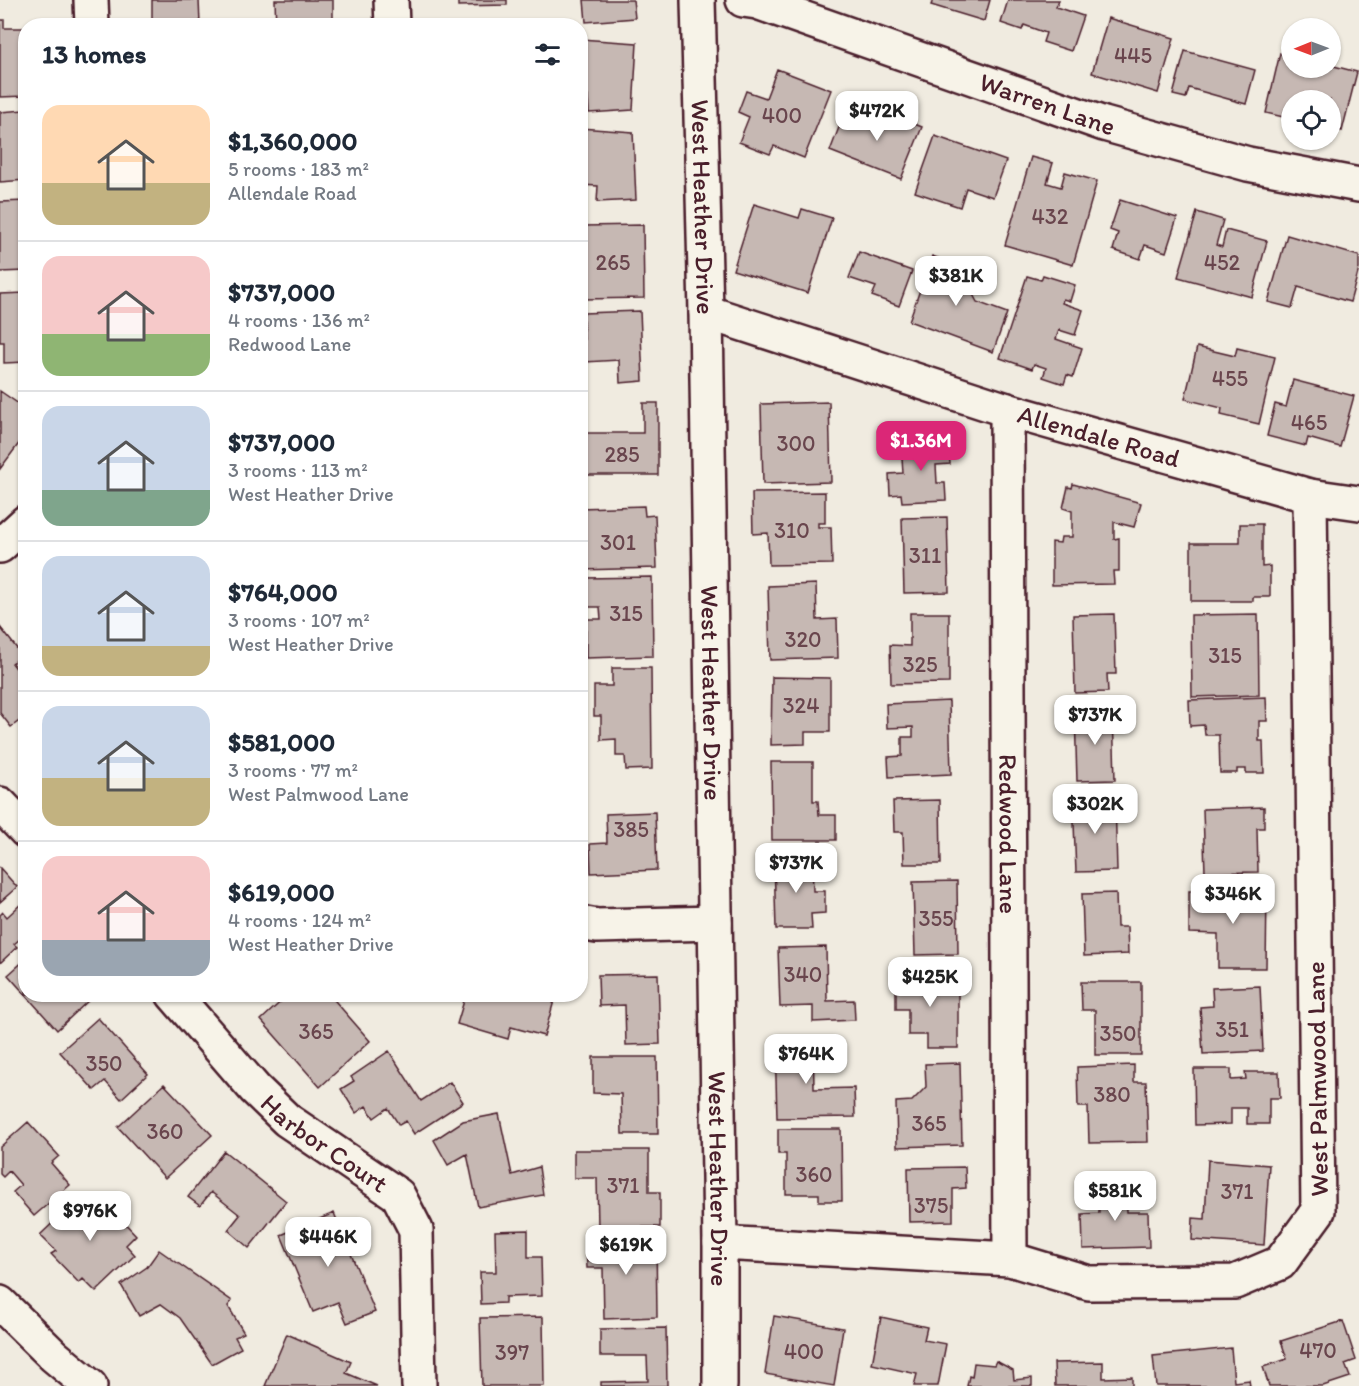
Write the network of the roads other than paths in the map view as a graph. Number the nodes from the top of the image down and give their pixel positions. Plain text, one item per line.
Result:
1 (91, 0) edge
2 (391, 0) edge
3 (698, 0) edge
4 (743, 0) edge
5 (92, 18) edge
6 (392, 18) edge
7 (1359, 185) edge
8 (705, 312) junction
9 (1007, 410) junction
10 (1310, 496) junction
11 (1359, 503) edge
12 (18, 529) edge
13 (0, 546) edge
14 (0, 804) edge
15 (18, 823) edge
16 (715, 923) junction
17 (588, 924) edge
18 (180, 1002) edge
19 (720, 1243) junction
20 (1010, 1259) junction
21 (0, 1303) edge
22 (90, 1386) edge
23 (419, 1386) edge
24 (720, 1386) edge

1 - 5 street
2 - 6 street
3 - 8 street, West Heather Drive
4 - 7 street, Warren Lane
8 - 9 street, Allendale Road
8 - 16 street, West Heather Drive
9 - 10 street, Allendale Road
9 - 20 street, Redwood Lane
10 - 11 street, Allendale Road
10 - 20 street, West Palmwood Lane
12 - 13 street
14 - 15 street
16 - 17 street
16 - 19 street, West Heather Drive
18 - 23 street, Harbor Court
19 - 20 street, West Palmwood Lane
19 - 24 street, West Heather Drive
21 - 22 street

